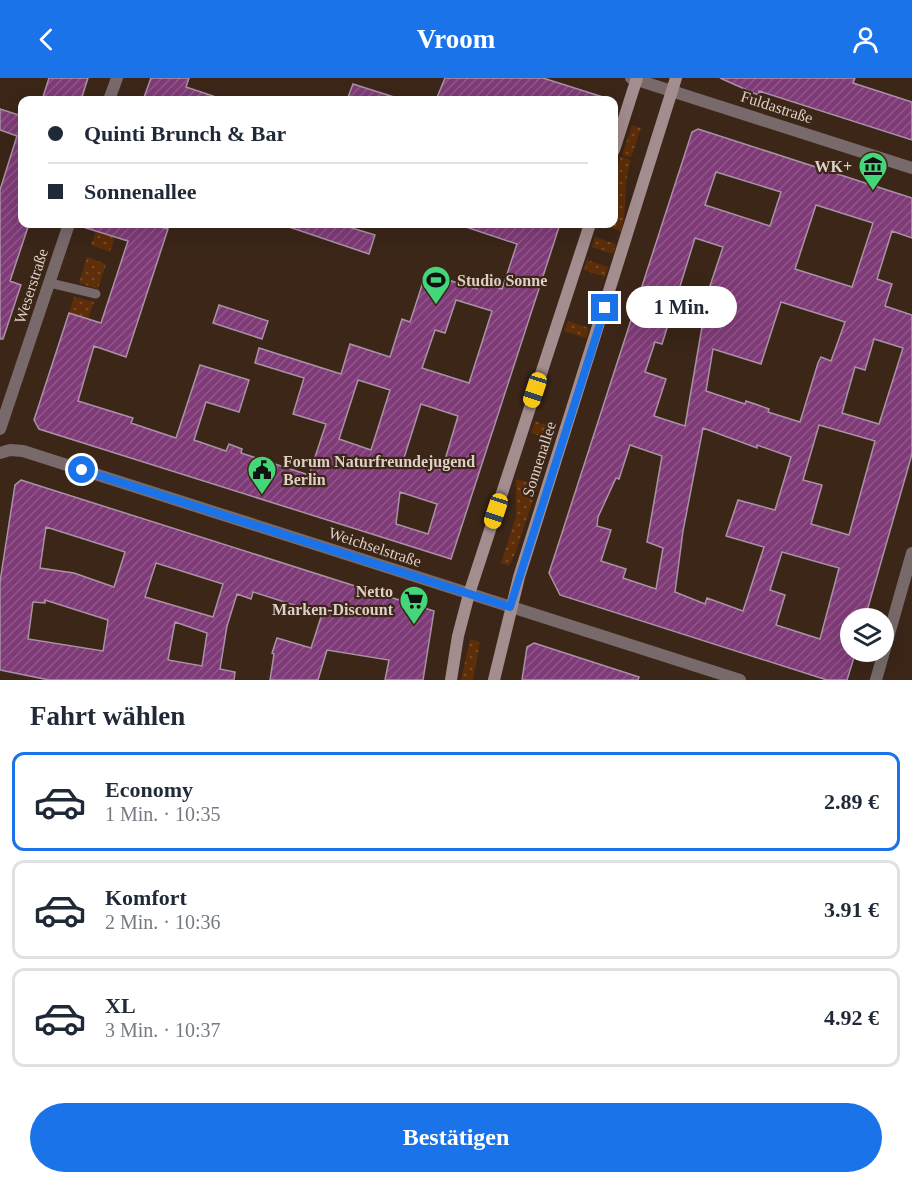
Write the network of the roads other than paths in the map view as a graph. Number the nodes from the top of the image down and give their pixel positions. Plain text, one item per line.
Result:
1 (117, 78) edge
2 (676, 78) edge
3 (635, 79) edge
4 (672, 91) junction
5 (110, 96) edge
6 (618, 136) edge
7 (912, 168) edge
8 (68, 228) edge
9 (589, 228) edge
10 (50, 283) junction
11 (96, 294) dead end
12 (1, 428) edge
13 (0, 453) edge
14 (912, 553) edge
15 (469, 594) junction
16 (510, 607) junction
17 (451, 680) edge
18 (494, 680) edge
19 (740, 680) edge
20 (876, 680) edge

1 - 5 street
2 - 4 main road, Sonnenallee
3 - 4 street, Fuldastraße
3 - 6 main road
4 - 7 street, Fuldastraße
4 - 16 main road, Sonnenallee
8 - 10 street, Weserstraße
9 - 15 main road, Sonnenallee
10 - 11 lane
10 - 12 street, Weserstraße
13 - 15 street, Weichselstraße
14 - 20 street
15 - 16 street, Weichselstraße
15 - 17 main road, Sonnenallee
16 - 18 main road, Sonnenallee
16 - 19 street, Weichselstraße

